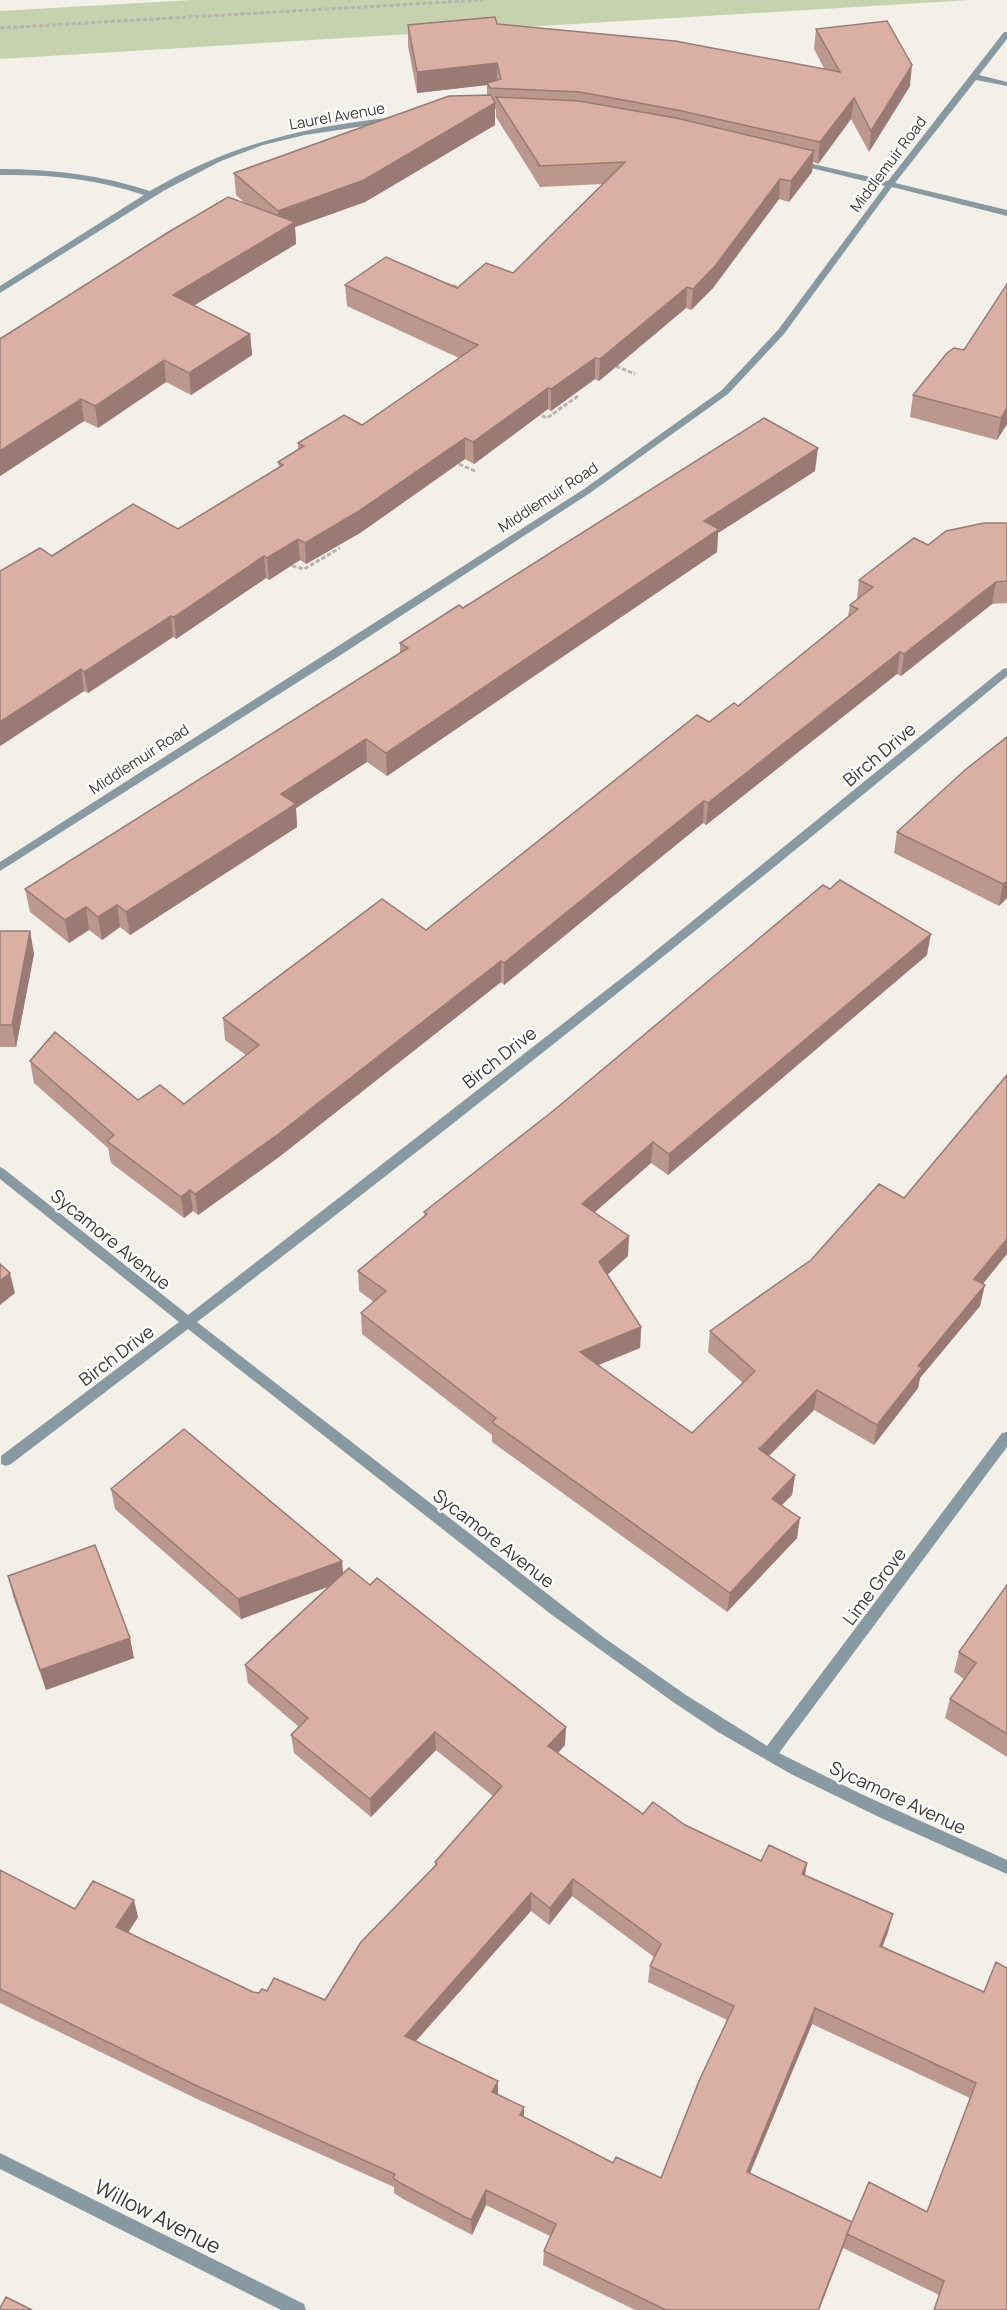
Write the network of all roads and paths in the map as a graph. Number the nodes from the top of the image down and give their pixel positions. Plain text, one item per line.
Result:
1 (483, 0) edge
2 (0, 28) edge
3 (1007, 34) edge
4 (975, 77) junction
5 (1007, 84) edge
6 (410, 118) edge
7 (793, 161) edge
8 (0, 172) edge
9 (890, 184) junction
10 (152, 195) junction
11 (1007, 213) edge
12 (443, 284) edge
13 (0, 290) edge
14 (470, 290) edge
15 (616, 366) edge
16 (635, 374) dead end
17 (578, 396) edge
18 (532, 412) edge
19 (459, 464) edge
20 (475, 471) dead end
21 (340, 548) edge
22 (292, 566) edge
23 (1007, 671) edge
24 (0, 867) edge
25 (0, 1172) edge
26 (187, 1323) junction
27 (1007, 1437) edge
28 (6, 1460) dead end
29 (769, 1755) junction
30 (1007, 1867) edge
31 (0, 2160) edge
32 (298, 2310) edge

1 - 2 path
3 - 4 street, Middlemuir Road
4 - 5 street
4 - 9 street, Middlemuir Road
6 - 10 street, Laurel Avenue
7 - 9 street
8 - 10 street
9 - 11 street
9 - 24 street, Middlemuir Road
10 - 13 street, Laurel Avenue
12 - 14 path
15 - 16 path
17 - 18 path
19 - 20 path
21 - 22 path
23 - 26 street, Birch Drive
25 - 26 street, Sycamore Avenue
26 - 28 street, Birch Drive
26 - 29 street, Sycamore Avenue
27 - 29 street, Lime Grove
29 - 30 street, Sycamore Avenue
31 - 32 street, Willow Avenue

